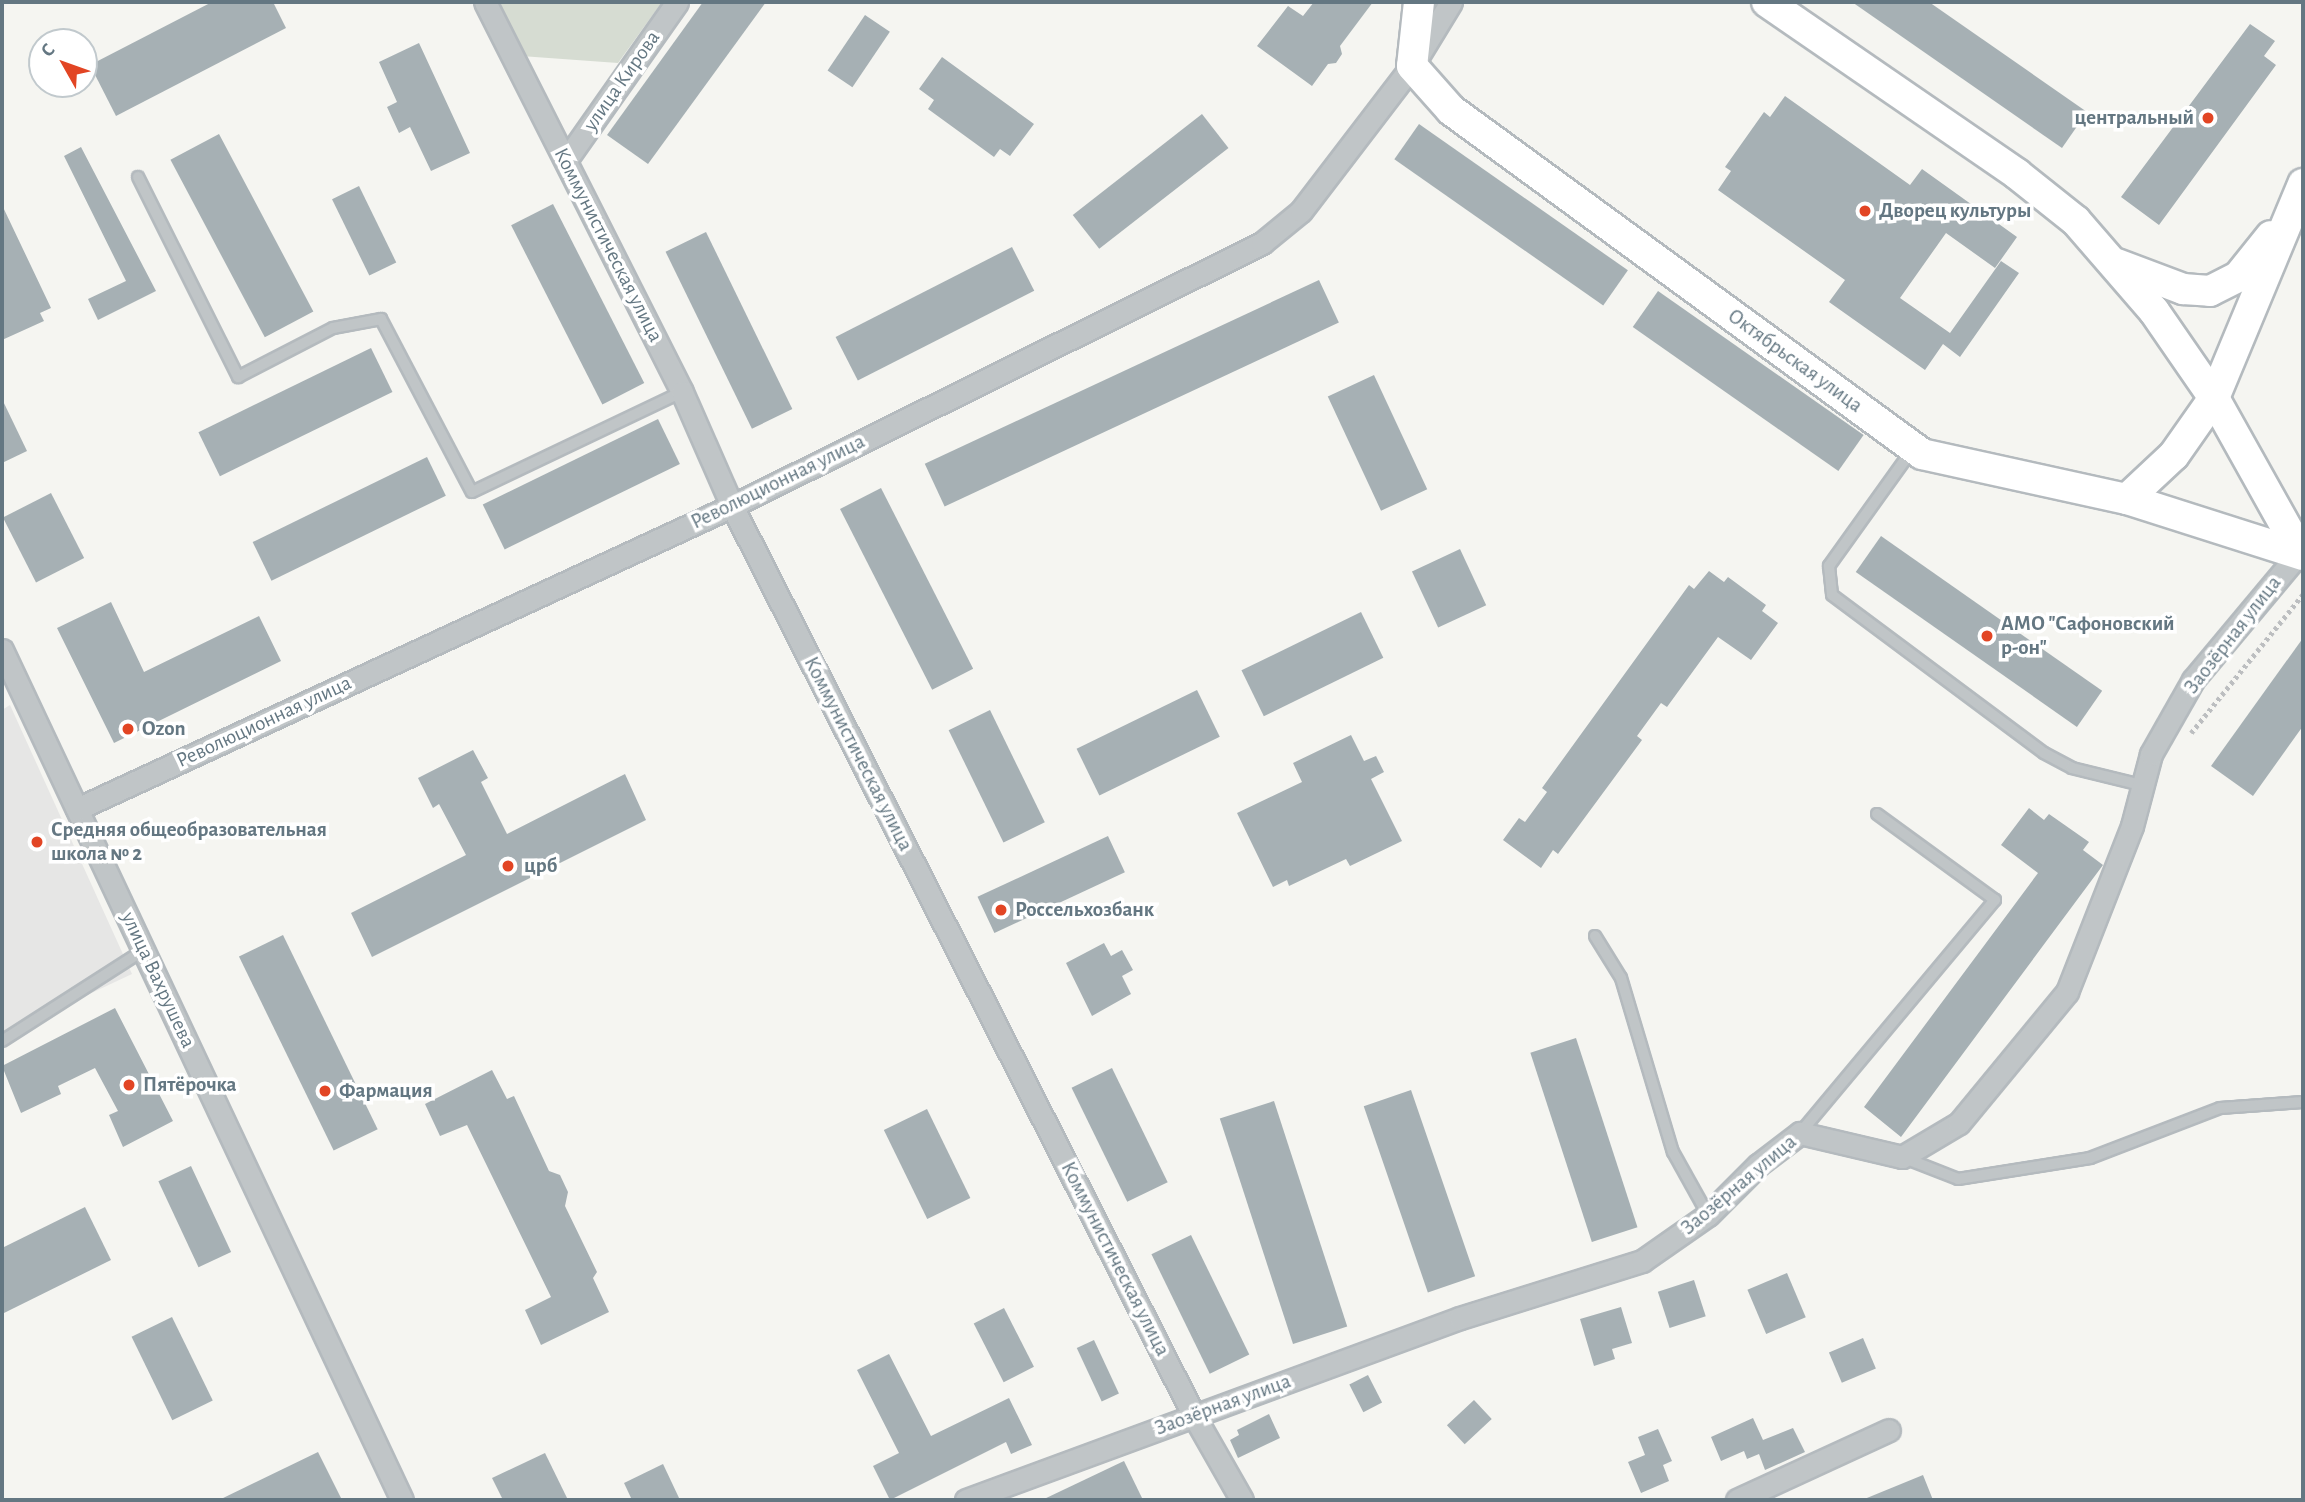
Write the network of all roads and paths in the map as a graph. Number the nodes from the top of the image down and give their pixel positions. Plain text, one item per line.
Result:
1 (485, 2) edge
2 (677, 2) edge
3 (1419, 2) edge
4 (1451, 2) edge
5 (1767, 2) edge
6 (1412, 66) junction
7 (566, 160) junction
8 (138, 177) dead end
9 (2298, 196) edge
10 (2112, 262) junction
11 (682, 392) junction
12 (2214, 398) junction
13 (1914, 448) junction
14 (2127, 499) junction
15 (733, 506) junction
16 (2301, 553) edge
17 (2303, 594) edge
18 (2, 650) edge
19 (2188, 737) dead end
20 (2141, 785) junction
21 (77, 809) junction
22 (1877, 814) dead end
23 (1595, 936) dead end
24 (144, 950) junction
25 (2, 1041) edge
26 (2303, 1102) edge
27 (1800, 1133) junction
28 (1902, 1157) junction
29 (1708, 1215) junction
30 (1194, 1416) junction
31 (1889, 1430) dead end
32 (402, 1500) edge
33 (966, 1500) edge
34 (1242, 1500) edge
35 (1737, 1500) edge

1 - 7 street, Коммунистическая улица
2 - 7 street, улица Кирова
3 - 6 main road
4 - 6 street, Революционная улица
5 - 10 main road
6 - 13 main road, Октябрьская улица
6 - 15 street, Революционная улица
7 - 11 street, Коммунистическая улица
8 - 11 lane
9 - 10 main road
9 - 12 main road
10 - 12 main road
11 - 15 street, Коммунистическая улица
12 - 14 main road
12 - 16 main road
13 - 14 main road, Октябрьская улица
13 - 20 lane
14 - 16 main road, Октябрьская улица
15 - 21 street, Революционная улица
15 - 30 street, Коммунистическая улица
16 - 20 street, Заозёрная улица
17 - 19 path
18 - 21 street, улица Вахрушева
20 - 28 street, Заозёрная улица
21 - 24 street, улица Вахрушева
22 - 27 lane
23 - 29 lane
24 - 25 lane
24 - 32 street, улица Вахрушева
26 - 28 lane
27 - 28 street, Заозёрная улица
27 - 29 street, Заозёрная улица
29 - 30 street, Заозёрная улица
30 - 33 street, Заозёрная улица
30 - 34 street, Коммунистическая улица
31 - 35 street

